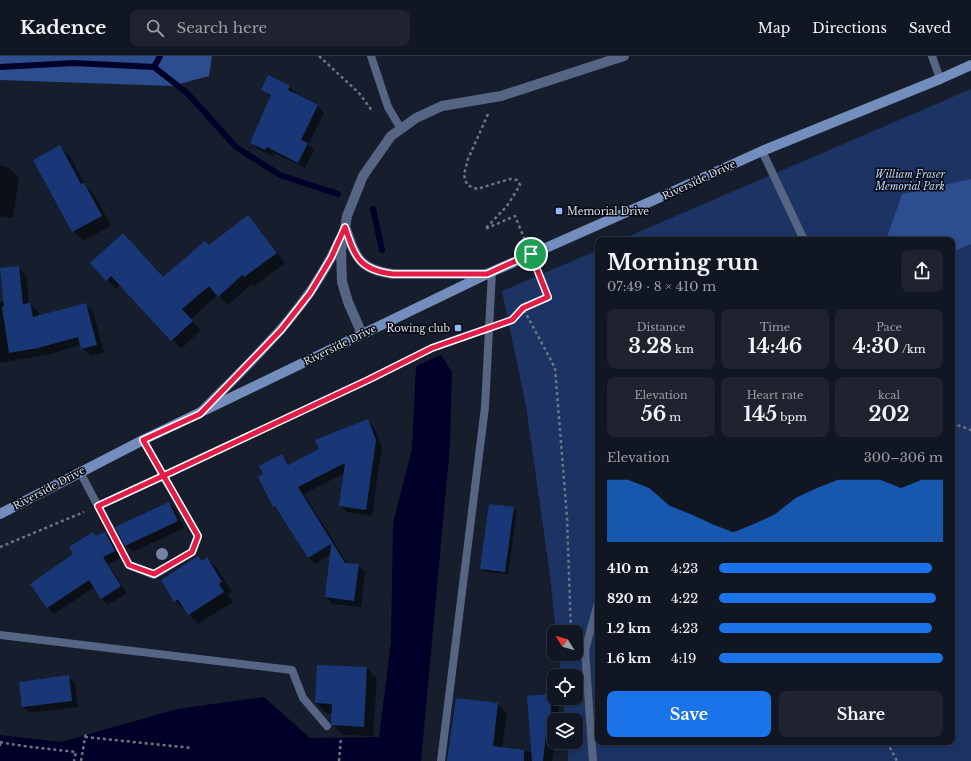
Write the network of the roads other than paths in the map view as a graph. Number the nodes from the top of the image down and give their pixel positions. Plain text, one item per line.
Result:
1 (372, 56) edge
2 (624, 56) edge
3 (932, 56) edge
4 (971, 65) edge
5 (940, 79) junction
6 (401, 129) junction
7 (762, 151) junction
8 (345, 227) junction
9 (803, 237) edge
10 (490, 272) junction
11 (362, 334) junction
12 (200, 414) junction
13 (143, 440) junction
14 (80, 472) junction
15 (0, 514) edge
16 (595, 614) edge
17 (0, 635) edge
18 (327, 726) dead end
19 (441, 761) edge
20 (593, 761) edge

1 - 6 lane
2 - 6 street
3 - 5 lane
4 - 5 main road, Riverside Drive
5 - 7 main road, Riverside Drive
6 - 8 street
7 - 9 lane
7 - 10 main road, Riverside Drive
8 - 10 street
8 - 11 street
8 - 12 street
10 - 11 main road, Riverside Drive
10 - 19 lane
11 - 12 main road, Riverside Drive
12 - 13 main road, Riverside Drive
13 - 14 main road, Riverside Drive
13 - 14 lane
14 - 15 main road, Riverside Drive
16 - 20 lane
17 - 18 lane

